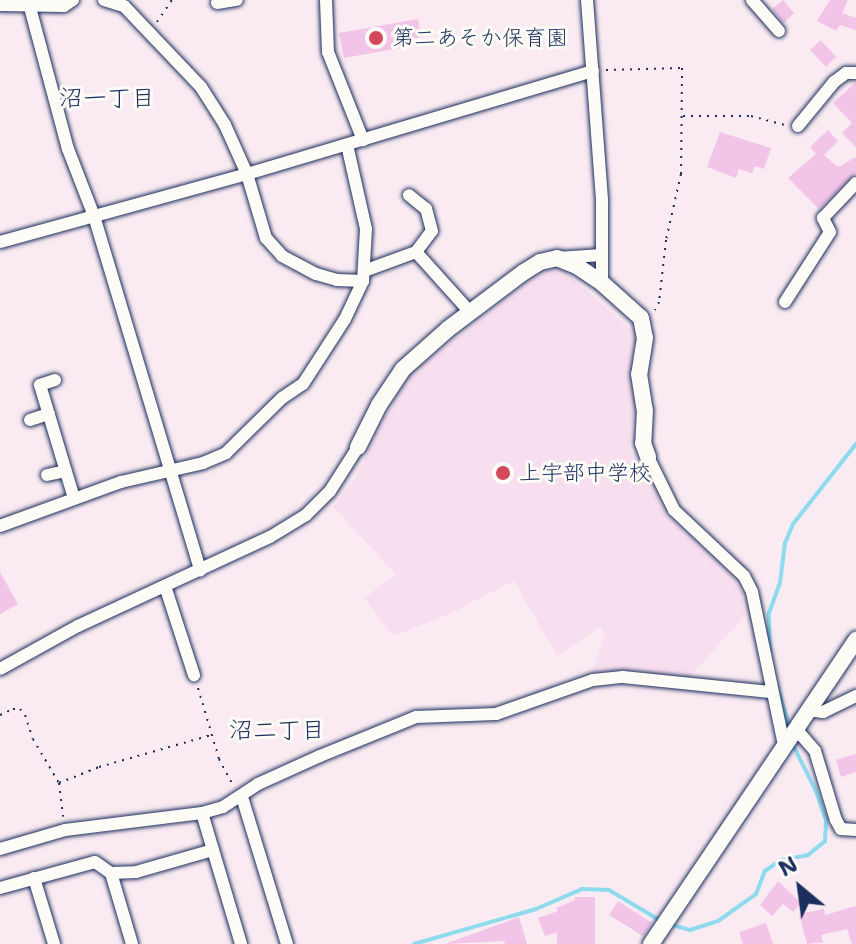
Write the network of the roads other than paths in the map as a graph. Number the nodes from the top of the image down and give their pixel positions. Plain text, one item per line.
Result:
1 (73, 0) edge
2 (104, 0) edge
3 (237, 0) edge
4 (326, 0) edge
5 (587, 0) edge
6 (752, 0) edge
7 (217, 3) dead end
8 (29, 4) edge
9 (0, 5) edge
10 (779, 31) dead end
11 (593, 71) junction
12 (856, 73) edge
13 (798, 126) road end
14 (363, 140) junction
15 (347, 145) junction
16 (247, 174) junction
17 (856, 183) edge
18 (409, 195) dead end
19 (94, 216) junction
20 (0, 242) edge
21 (416, 252) junction
22 (602, 255) junction
23 (557, 258) junction
24 (363, 276) junction
25 (602, 283) junction
26 (785, 302) dead end
27 (470, 312) junction
28 (55, 380) dead end
29 (49, 414) junction
30 (30, 420) dead end
31 (358, 447) joint
32 (648, 457) joint
33 (170, 469) junction
34 (66, 471) junction
35 (47, 475) dead end
36 (74, 498) junction
37 (0, 526) edge
38 (200, 570) junction
39 (165, 586) junction
40 (856, 640) edge
41 (0, 669) edge
42 (194, 675) road end
43 (770, 692) junction
44 (856, 696) edge
45 (808, 710) junction
46 (796, 729) junction
47 (784, 745) junction
48 (242, 797) junction
49 (202, 813) junction
50 (856, 830) edge
51 (0, 849) edge
52 (213, 850) junction
53 (111, 873) junction
54 (34, 878) junction
55 (0, 888) edge
56 (54, 944) edge
57 (132, 944) edge
58 (241, 944) edge
59 (287, 944) edge
60 (651, 944) edge

1 - 8 street
2 - 16 street
3 - 7 street
4 - 14 street
5 - 11 street
6 - 10 street
8 - 9 street
8 - 19 street
11 - 14 street
11 - 22 street
12 - 13 street
14 - 15 street
15 - 16 street
15 - 24 street
16 - 19 street
16 - 24 street
17 - 26 street
18 - 21 street
19 - 20 street
19 - 33 street
21 - 24 street
21 - 27 street
22 - 23 street
22 - 25 street
23 - 25 street
23 - 27 street
24 - 33 street
25 - 32 street
27 - 31 street
28 - 29 street
29 - 30 street
29 - 34 street
31 - 38 street
32 - 43 street
33 - 36 street
33 - 38 street
34 - 35 street
34 - 36 street
36 - 37 street
38 - 39 street
39 - 41 street
39 - 42 street
40 - 45 street
43 - 47 street
43 - 48 street
44 - 45 street
45 - 46 street
46 - 47 street
46 - 50 street
47 - 60 street
48 - 49 street
48 - 59 street
49 - 51 street
49 - 52 street
52 - 53 street
52 - 58 street
53 - 54 street
53 - 57 street
54 - 55 street
54 - 56 street

